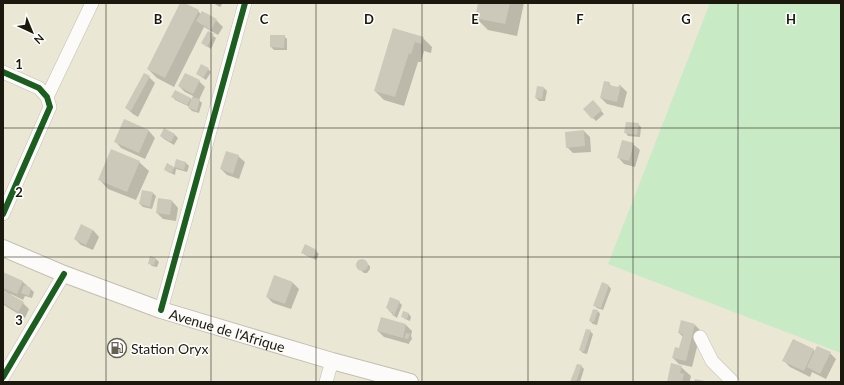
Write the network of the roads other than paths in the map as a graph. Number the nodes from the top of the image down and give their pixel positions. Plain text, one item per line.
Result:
1 (92, 3) edge
2 (245, 3) edge
3 (3, 72) edge
4 (47, 97) junction
5 (3, 214) edge
6 (3, 248) edge
7 (64, 274) junction
8 (161, 310) junction
9 (700, 337) dead end
10 (332, 361) junction
11 (3, 377) edge
12 (326, 382) edge
13 (410, 382) edge
14 (733, 382) edge

1 - 4 street
2 - 8 street
3 - 4 street
4 - 5 street
6 - 7 main road, Avenue de l'Afrique
7 - 8 main road, Avenue de l'Afrique
7 - 11 street
8 - 10 main road, Avenue de l'Afrique
9 - 14 street
10 - 12 street
10 - 13 main road, Avenue de l'Afrique

